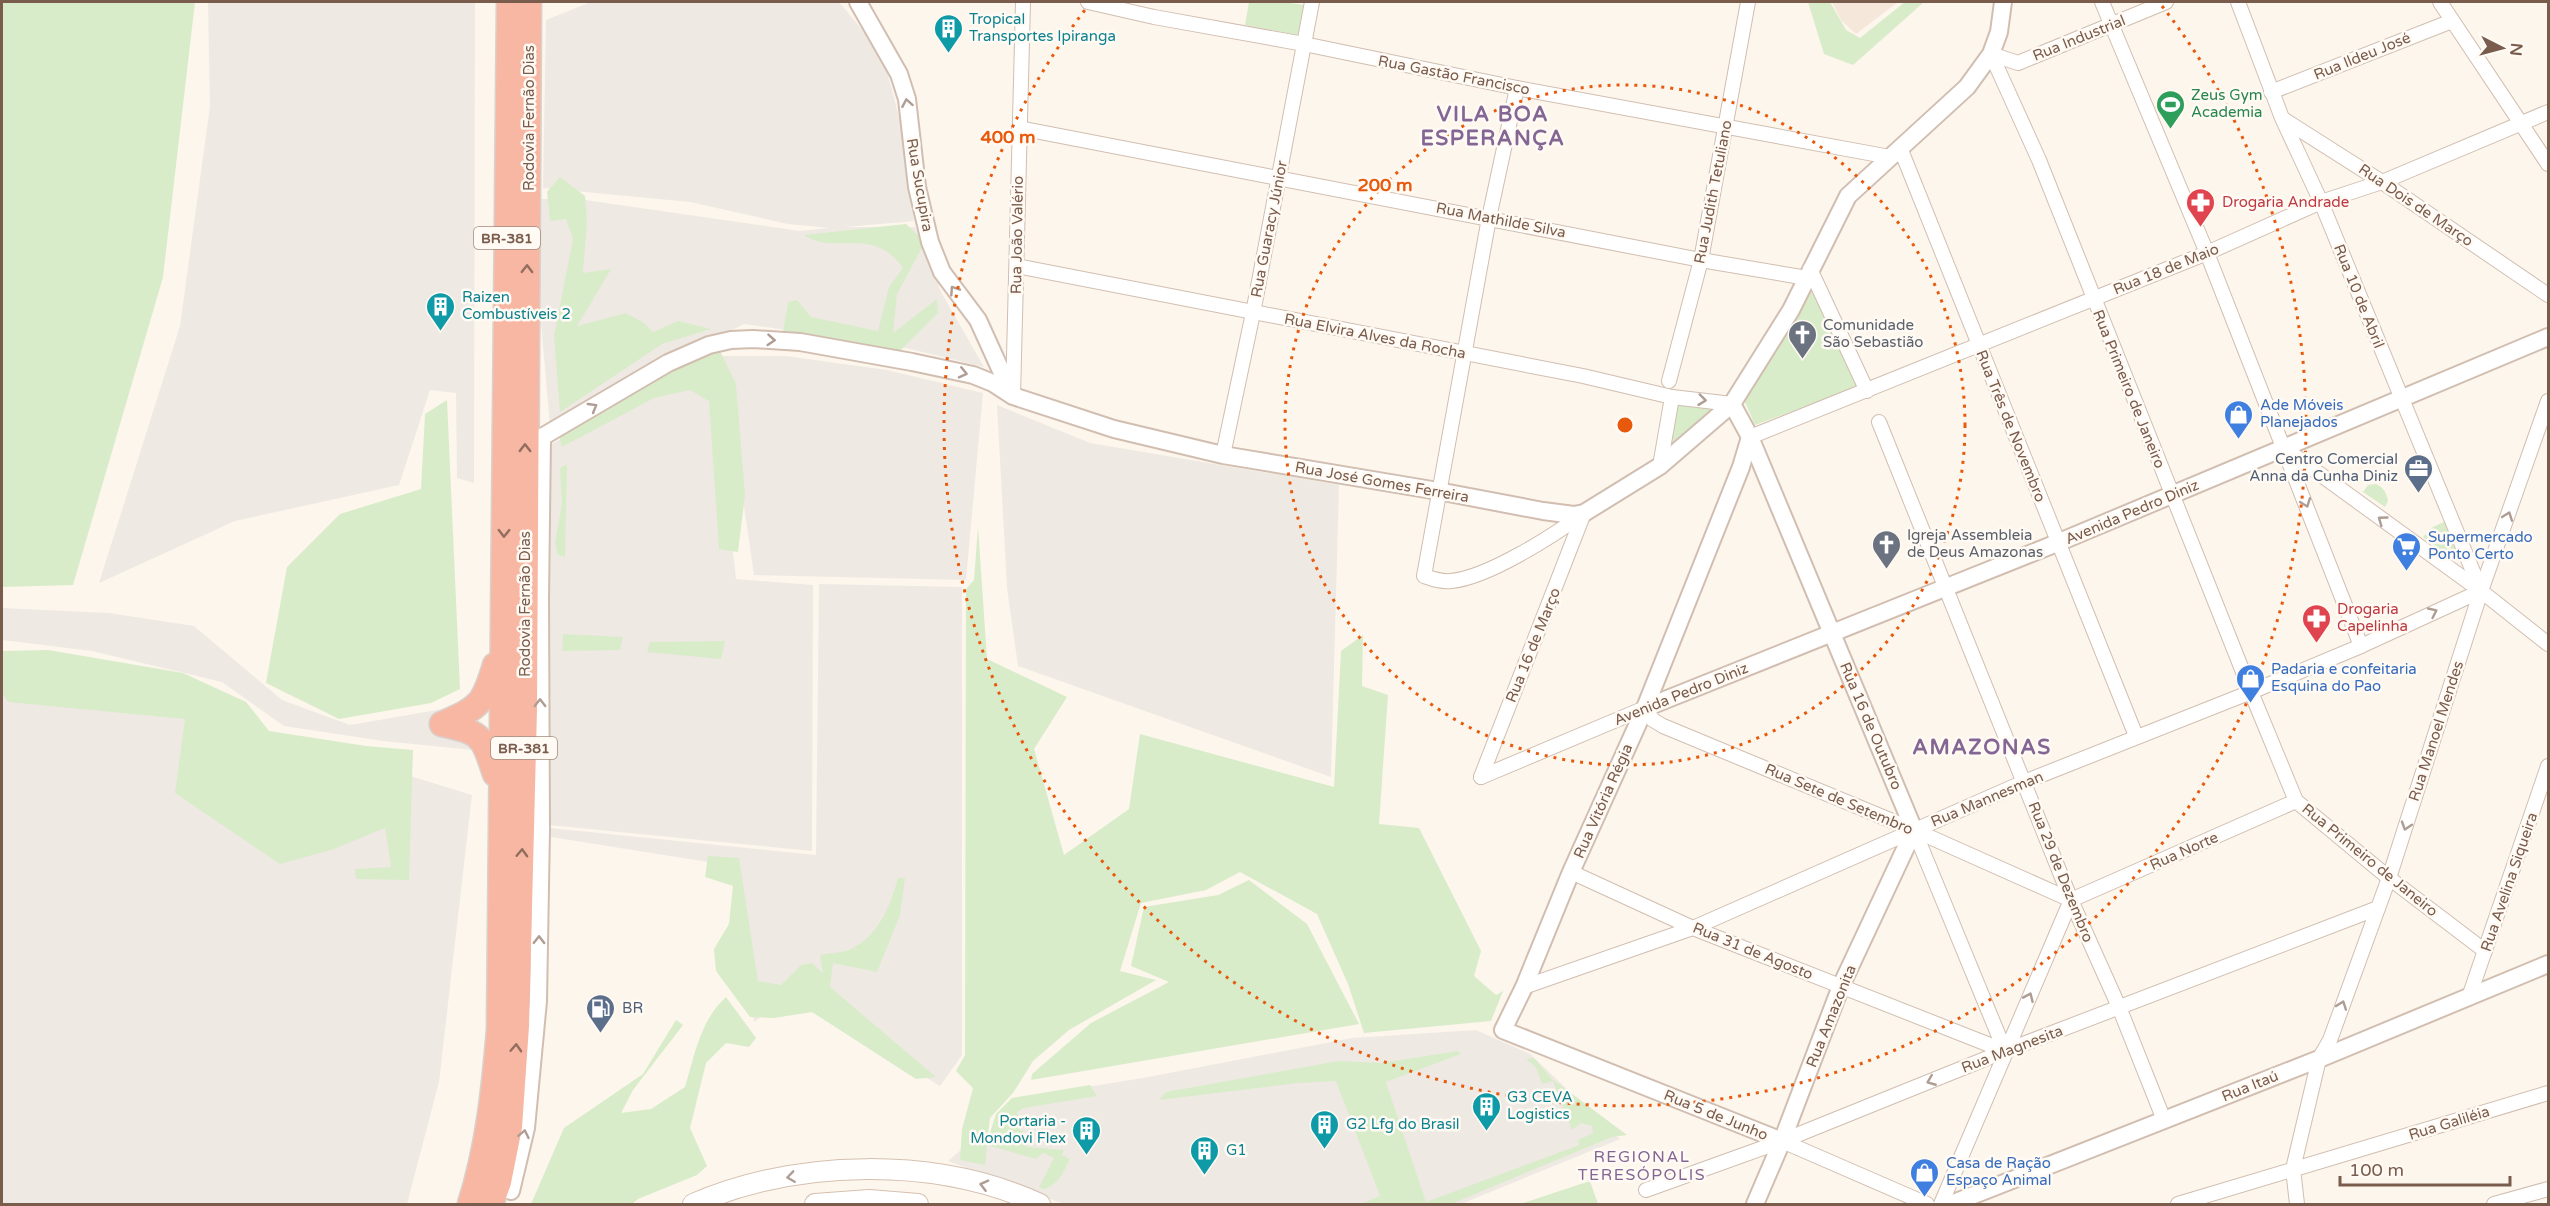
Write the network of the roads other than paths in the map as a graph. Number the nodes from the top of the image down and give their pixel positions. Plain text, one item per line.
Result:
1 (492, 2) edge
2 (509, 2) edge
3 (529, 2) edge
4 (540, 2) edge
5 (858, 2) edge
6 (1023, 2) edge
7 (1088, 2) edge
8 (1312, 2) edge
9 (1748, 2) edge
10 (2003, 2) edge
11 (2102, 2) edge
12 (2166, 2) edge
13 (2238, 2) edge
14 (2440, 2) edge
15 (2452, 21) junction
16 (2112, 26) junction
17 (1304, 44) junction
18 (1991, 54) junction
19 (1517, 88) junction
20 (2271, 92) junction
21 (2548, 112) edge
22 (2282, 118) junction
23 (2520, 124) junction
24 (1727, 126) junction
25 (1019, 128) junction
26 (530, 133) junction
27 (1896, 154) junction
28 (2548, 165) edge
29 (1279, 178) junction
30 (2382, 182) junction
31 (2320, 202) junction
32 (1489, 218) junction
33 (2207, 253) junction
34 (1701, 260) junction
35 (1017, 266) junction
36 (1808, 273) junction
37 (2548, 295) edge
38 (2093, 298) junction
39 (1253, 313) junction
40 (2548, 337) edge
41 (1978, 344) junction
42 (1465, 353) junction
43 (525, 370) junction
44 (1669, 381) dead end
45 (1867, 391) junction
46 (1013, 396) junction
47 (1672, 397) junction
48 (2402, 398) junction
49 (2548, 401) edge
50 (1732, 404) junction
51 (1879, 422) dead end
52 (542, 437) junction
53 (1750, 437) junction
54 (2284, 448) junction
55 (1223, 455) junction
56 (1660, 466) junction
57 (505, 474) junction
58 (1438, 491) junction
59 (2172, 495) junction
60 (1584, 513) junction
61 (2057, 543) junction
62 (1946, 587) junction
63 (2481, 591) junction
64 (1832, 633) junction
65 (502, 640) junction
66 (2548, 644) edge
67 (2361, 646) junction
68 (2250, 692) junction
69 (1645, 708) junction
70 (2136, 736) junction
71 (2548, 766) edge
72 (1480, 777) joint
73 (2024, 782) junction
74 (500, 792) junction
75 (2296, 801) junction
76 (1914, 830) junction
77 (1571, 872) junction
78 (2389, 878) junction
79 (2071, 900) junction
80 (2378, 908) junction
81 (1693, 928) junction
82 (2485, 951) junction
83 (2548, 964) edge
84 (1841, 986) junction
85 (1524, 987) junction
86 (2469, 998) junction
87 (2119, 1007) junction
88 (1503, 1030) joint
89 (2005, 1051) junction
90 (2319, 1059) junction
91 (2548, 1093) edge
92 (2164, 1120) junction
93 (1782, 1141) junction
94 (2293, 1169) junction
95 (2548, 1189) edge
96 (1646, 1190) dead end
97 (508, 1198) edge
98 (470, 1204) edge
99 (491, 1204) edge
100 (693, 1204) edge
101 (815, 1204) edge
102 (918, 1204) edge
103 (1040, 1204) edge
104 (1755, 1204) edge
105 (1927, 1204) edge
106 (1941, 1204) edge
107 (1951, 1204) edge
108 (2178, 1204) edge
109 (2297, 1204) edge
110 (2494, 1204) edge

1 - 57 highway, BR-381
2 - 57 highway, Rodovia Fernão Dias / BR-381
3 - 26 highway, Rodovia Fernão Dias / BR-381
4 - 26 highway, BR-381
46 -> 5 street, Rua Sucupira
6 - 25 street, Rua João Valério
7 - 17 street, Rua Gastão Francisco
8 - 17 street, Rua Guaracy Júnior
9 - 24 street, Rua Judith Tetuliano
10 - 18 street
11 - 16 street
12 - 16 street, Rua Industrial
13 - 20 street, Rua 10 de Abril
14 - 15 street
15 - 20 street, Rua Ildeu José
15 - 23 street
16 - 18 street, Rua Industrial
16 - 33 street
17 - 19 street, Rua Gastão Francisco
17 - 29 street, Rua Guaracy Júnior
18 - 27 street
18 - 38 street, Rua Primeiro de Janeiro
19 - 24 street, Rua Gastão Francisco
19 - 32 street
20 - 22 street, Rua 10 de Abril
21 - 23 street, Rua 18 de Maio
22 - 30 street, Rua Dois de Março
22 - 31 street, Rua 10 de Abril
23 - 28 street
23 - 30 street, Rua 18 de Maio
24 - 27 street, Rua Gastão Francisco
24 - 34 street, Rua Judith Tetuliano
25 - 29 street, Rua Mathilde Silva
25 - 35 street, Rua João Valério
43 -> 26 highway, Rodovia Fernão Dias / BR-381
27 - 36 street
27 - 41 street, Rua Três de Novembro
29 - 32 street, Rua Mathilde Silva
29 - 39 street, Rua Guaracy Júnior
30 - 31 street, Rua 18 de Maio
30 - 37 street, Rua Dois de Março
31 - 33 street, Rua 18 de Maio
31 - 48 street, Rua 10 de Abril
32 - 34 street, Rua Mathilde Silva
32 - 42 street
33 - 38 street, Rua 18 de Maio
33 - 54 street
34 - 36 street, Rua Mathilde Silva
34 - 44 street, Rua Judith Tetuliano
35 - 39 street, Rua Elvira Alves da Rocha
35 - 46 street, Rua João Valério
36 - 45 street
36 - 50 street
38 - 41 street, Rua 18 de Maio
38 - 59 street, Rua Primeiro de Janeiro
39 - 42 street, Rua Elvira Alves da Rocha
39 - 55 street, Rua Guaracy Júnior
40 - 48 street, Avenida Pedro Diniz
41 - 45 street, Rua 18 de Maio
41 - 61 street, Rua Três de Novembro
42 - 47 street, Rua Elvira Alves da Rocha
42 - 58 street
43 - 52 highway
99 -> 43 highway, Rodovia Fernão Dias / BR-381
45 - 53 street, Rua 18 de Maio
52 -> 46 street, Rua José Gomes Ferreira
46 - 55 street, Rua José Gomes Ferreira
47 -> 50 street, Rua Elvira Alves da Rocha
47 - 56 street
48 - 54 street, Avenida Pedro Diniz
48 - 63 street, Rua 10 de Abril
63 -> 49 street, Rua Manoel Mendes
50 - 53 street, Rua 16 de Outubro
50 - 56 street
51 - 62 street, Rua 29 de Dezembro
97 -> 52 street, Rodovia Fernão Dias / BR-381
53 - 64 street, Rua 16 de Outubro
53 - 69 street, Rua Vitória Régia
54 - 59 street, Avenida Pedro Diniz
63 -> 54 street
54 -> 67 street
55 - 58 street, Rua José Gomes Ferreira
56 - 60 street
57 -> 65 highway, Rodovia Fernão Dias / BR-381
58 - 60 street, Rua José Gomes Ferreira
58 - 60 street
59 - 61 street, Avenida Pedro Diniz
59 - 68 street, Rua Primeiro de Janeiro
60 - 72 street, Rua 16 de Março
61 - 62 street, Avenida Pedro Diniz
61 - 70 street, Rua Três de Novembro
62 - 64 street, Avenida Pedro Diniz
62 - 73 street, Rua 29 de Dezembro
63 - 66 street
67 -> 63 street, Rua Mannesman
63 -> 78 street, Rua Manoel Mendes
64 - 69 street, Avenida Pedro Diniz
64 - 76 street, Rua 16 de Outubro
65 - 74 highway, Rodovia Fernão Dias / BR-381
65 - 74 highway, BR-381
67 - 68 street, Rua Mannesman
68 - 70 street, Rua Mannesman
68 - 75 street, Rua Primeiro de Janeiro
69 - 72 street, Avenida Pedro Diniz
69 - 76 street, Rua Sete de Setembro
69 - 77 street, Rua Vitória Régia
70 - 73 street, Rua Mannesman
71 - 82 street, Rua Avelina Siqueira
73 - 76 street, Rua Mannesman
73 - 79 street, Rua 29 de Dezembro
74 - 98 highway, Rodovia Fernão Dias / BR-381
75 - 78 street, Rua Primeiro de Janeiro
75 - 79 street, Rua Norte
76 - 79 street, Rua Sete de Setembro
76 - 81 street, Rua Mannesman
76 - 84 street, Rua Amazonita
76 - 89 street, Rua 16 de Outubro
77 - 81 street, Rua 31 de Agosto
77 - 85 street, Rua Vitória Régia
78 - 80 street, Rua Manoel Mendes
78 - 82 street, Rua Primeiro de Janeiro
79 - 87 street, Rua 29 de Dezembro
89 -> 79 street
80 - 87 street, Rua Magnesita
90 -> 80 street, Rua Manoel Mendes
81 - 84 street, Rua 31 de Agosto
81 - 85 street, Rua Mannesman
82 - 86 street, Rua Avelina Siqueira
83 - 86 street, Rua Itaú
84 - 89 street, Rua 31 de Agosto
84 - 93 street, Rua Amazonita
85 - 88 street, Rua Vitória Régia
86 - 90 street, Rua Itaú
87 - 89 street, Rua Magnesita
87 - 92 street, Rua 29 de Dezembro
88 - 93 street, Rua 5 de Junho
89 -> 93 street, Rua Magnesita
89 - 106 street
90 - 92 street, Rua Itaú
90 - 94 street, Rua Manoel Mendes
91 - 94 street, Rua Galiléia
92 - 107 street, Rua Itaú
93 - 96 street, Rua Magnesita
93 - 104 street, Rua Amazonita
93 - 105 street, Rua 5 de Junho
94 - 108 street, Rua Galiléia
94 - 109 street, Rua Manoel Mendes
95 - 110 street
103 -> 100 main road
101 - 102 main road

